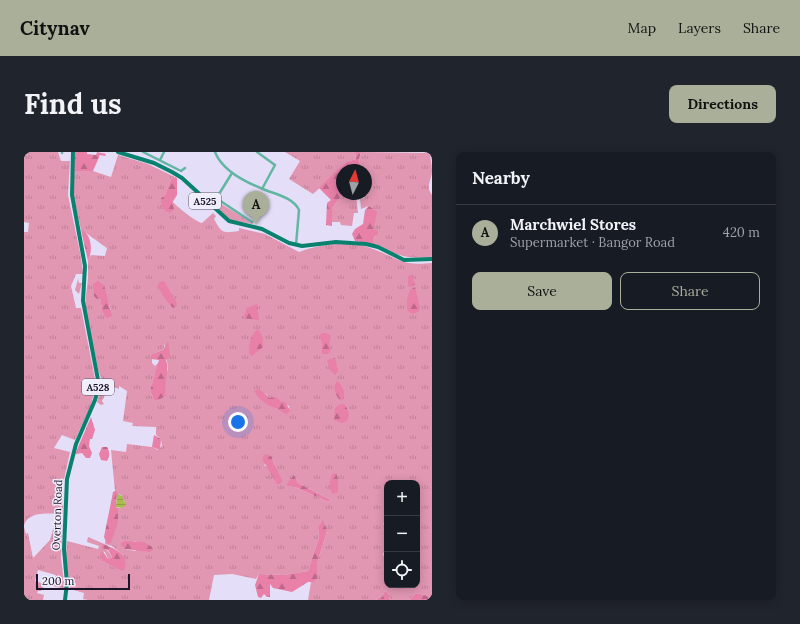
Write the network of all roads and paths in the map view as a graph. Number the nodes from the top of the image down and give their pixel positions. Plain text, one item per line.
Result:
1 (70, 152) edge
2 (73, 152) edge
3 (118, 152) edge
4 (143, 152) edge
5 (164, 152) edge
6 (215, 152) edge
7 (257, 152) edge
8 (160, 160) junction
9 (185, 168) dead end
10 (232, 173) junction
11 (262, 189) junction
12 (252, 222) dead end
13 (296, 245) junction
14 (432, 260) edge
15 (65, 600) edge

1 - 2 street
2 - 15 main road, Overton Road / A528
3 - 13 main road, A525
4 - 8 street
5 - 8 street
6 - 10 street
7 - 11 street
8 - 9 street
10 - 11 street
10 - 12 street
11 - 13 street
13 - 14 main road, A525

